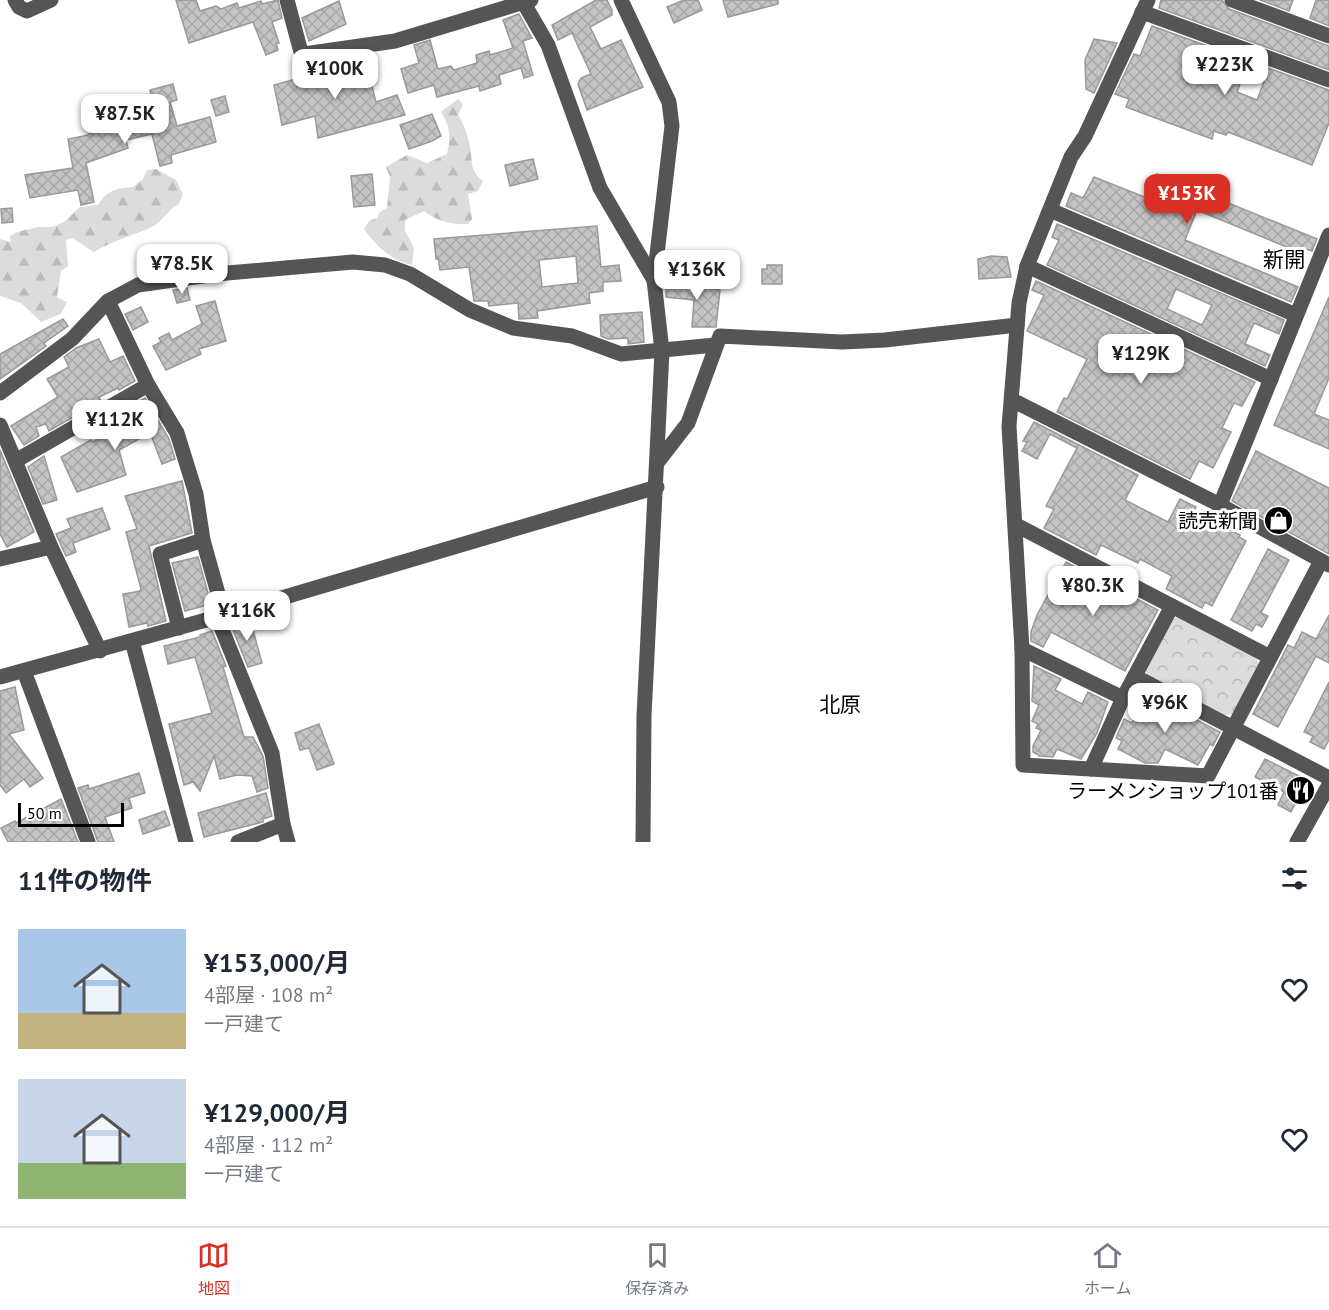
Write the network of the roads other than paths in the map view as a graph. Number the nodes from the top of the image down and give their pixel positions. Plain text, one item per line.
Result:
1 (15, 0) edge
2 (51, 0) edge
3 (287, 0) edge
4 (621, 0) edge
5 (1232, 0) edge
6 (525, 1) edge
7 (1145, 6) edge
8 (1329, 36) edge
9 (1329, 81) edge
10 (1050, 210) junction
11 (1329, 235) edge
12 (1027, 266) junction
13 (654, 280) junction
14 (108, 301) junction
15 (1296, 315) junction
16 (1017, 325) junction
17 (715, 345) junction
18 (662, 351) junction
19 (1271, 379) junction
20 (148, 385) junction
21 (0, 393) edge
22 (1012, 400) junction
23 (0, 425) edge
24 (17, 460) junction
25 (657, 463) junction
26 (657, 487) junction
27 (1220, 505) junction
28 (1016, 525) junction
29 (203, 540) junction
30 (51, 547) junction
31 (0, 559) edge
32 (1325, 563) edge
33 (1172, 606) junction
34 (220, 616) junction
35 (179, 628) junction
36 (132, 641) junction
37 (1022, 649) junction
38 (100, 651) junction
39 (1270, 657) junction
40 (24, 671) junction
41 (0, 677) edge
42 (1136, 677) junction
43 (1123, 699) junction
44 (1234, 727) junction
45 (1091, 769) junction
46 (1329, 778) edge
47 (1329, 785) edge
48 (282, 824) junction
49 (88, 842) edge
50 (186, 842) edge
51 (238, 842) edge
52 (288, 842) edge
53 (643, 842) edge
54 (1297, 842) edge

1 - 2 street
3 - 6 street
4 - 13 street
5 - 8 street
6 - 13 street
7 - 9 street
7 - 10 street
10 - 12 street
10 - 15 street
11 - 15 street
12 - 16 street
12 - 19 street
13 - 18 street
14 - 18 street
14 - 20 street
14 - 21 street
15 - 19 street
16 - 17 street
16 - 22 street
17 - 18 street
17 - 25 street
18 - 25 street
19 - 27 street
20 - 24 street
20 - 29 street
22 - 27 street
22 - 28 street
23 - 24 street
24 - 30 street
25 - 26 street
26 - 34 street
26 - 53 street
27 - 32 street
28 - 33 street
28 - 37 street
29 - 34 street
29 - 35 street
30 - 31 street
30 - 38 street
32 - 39 street
33 - 39 street
33 - 42 street
34 - 35 street
34 - 48 street
35 - 36 street
36 - 38 street
36 - 50 street
37 - 43 street
37 - 45 street
38 - 40 street
39 - 44 street
40 - 41 street
40 - 49 street
42 - 43 street
42 - 44 street
43 - 45 street
44 - 45 street
44 - 46 street
47 - 54 street
48 - 51 street
48 - 52 street

